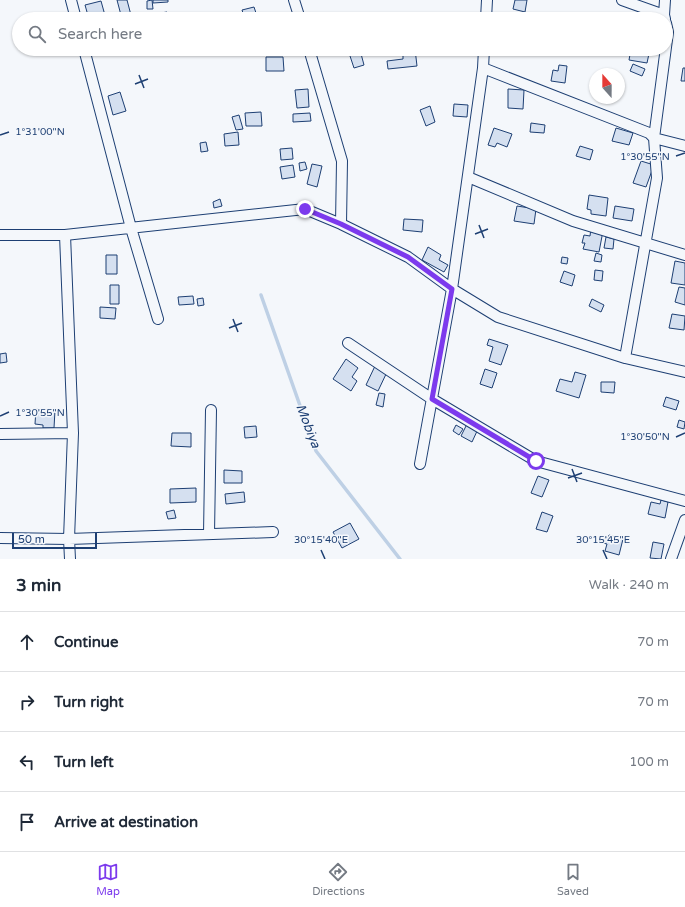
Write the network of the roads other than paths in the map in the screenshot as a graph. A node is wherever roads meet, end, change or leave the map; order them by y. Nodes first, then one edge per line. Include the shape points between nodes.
1 (71, 0) edge
2 (294, 0) edge
3 (487, 0) edge
4 (622, 0) edge
5 (665, 0) edge
6 (74, 12) edge
7 (298, 12) edge
8 (486, 12) edge
9 (649, 12) edge
10 (665, 12) edge
11 (86, 56) edge
12 (311, 56) edge
13 (484, 56) edge
14 (665, 56) edge
15 (483, 68) junction
16 (654, 138) junction
17 (685, 146) edge
18 (468, 177) junction
19 (341, 224) junction
20 (131, 228) junction
21 (0, 235) edge
22 (65, 235) junction
23 (646, 243) junction
24 (685, 255) edge
25 (452, 289) junction
26 (158, 319) dead end
27 (348, 343) dead end
28 (625, 358) junction
29 (685, 372) edge
30 (432, 399) junction
31 (211, 410) dead end
32 (73, 433) junction
33 (0, 434) edge
34 (420, 464) dead end
35 (685, 501) edge
36 (685, 520) edge
37 (273, 532) dead end
38 (209, 534) junction
39 (0, 538) edge
40 (69, 539) junction
41 (70, 559) edge
42 (671, 559) edge

1 - 6 street
2 - 7 street
3 - 8 street
4 - 9 street
5 - 10 street
11 - 20 street
12 - 19 street via 342,161
13 - 15 street
14 - 16 street
15 - 16 street via 649,133
15 - 18 street
16 - 17 street
16 - 23 street via 657,178
18 - 23 street via 573,222
18 - 25 street
19 - 20 street via 305,209
19 - 25 street via 408,257
20 - 22 street
20 - 26 street
21 - 22 street
22 - 32 street
23 - 24 street
23 - 28 street
25 - 28 street via 498,317
25 - 30 street
27 - 30 street
28 - 29 street
30 - 34 street
30 - 35 street via 536,461
31 - 38 street
32 - 33 street
32 - 40 street
36 - 42 street
37 - 38 street
38 - 40 street
39 - 40 street
40 - 41 street

